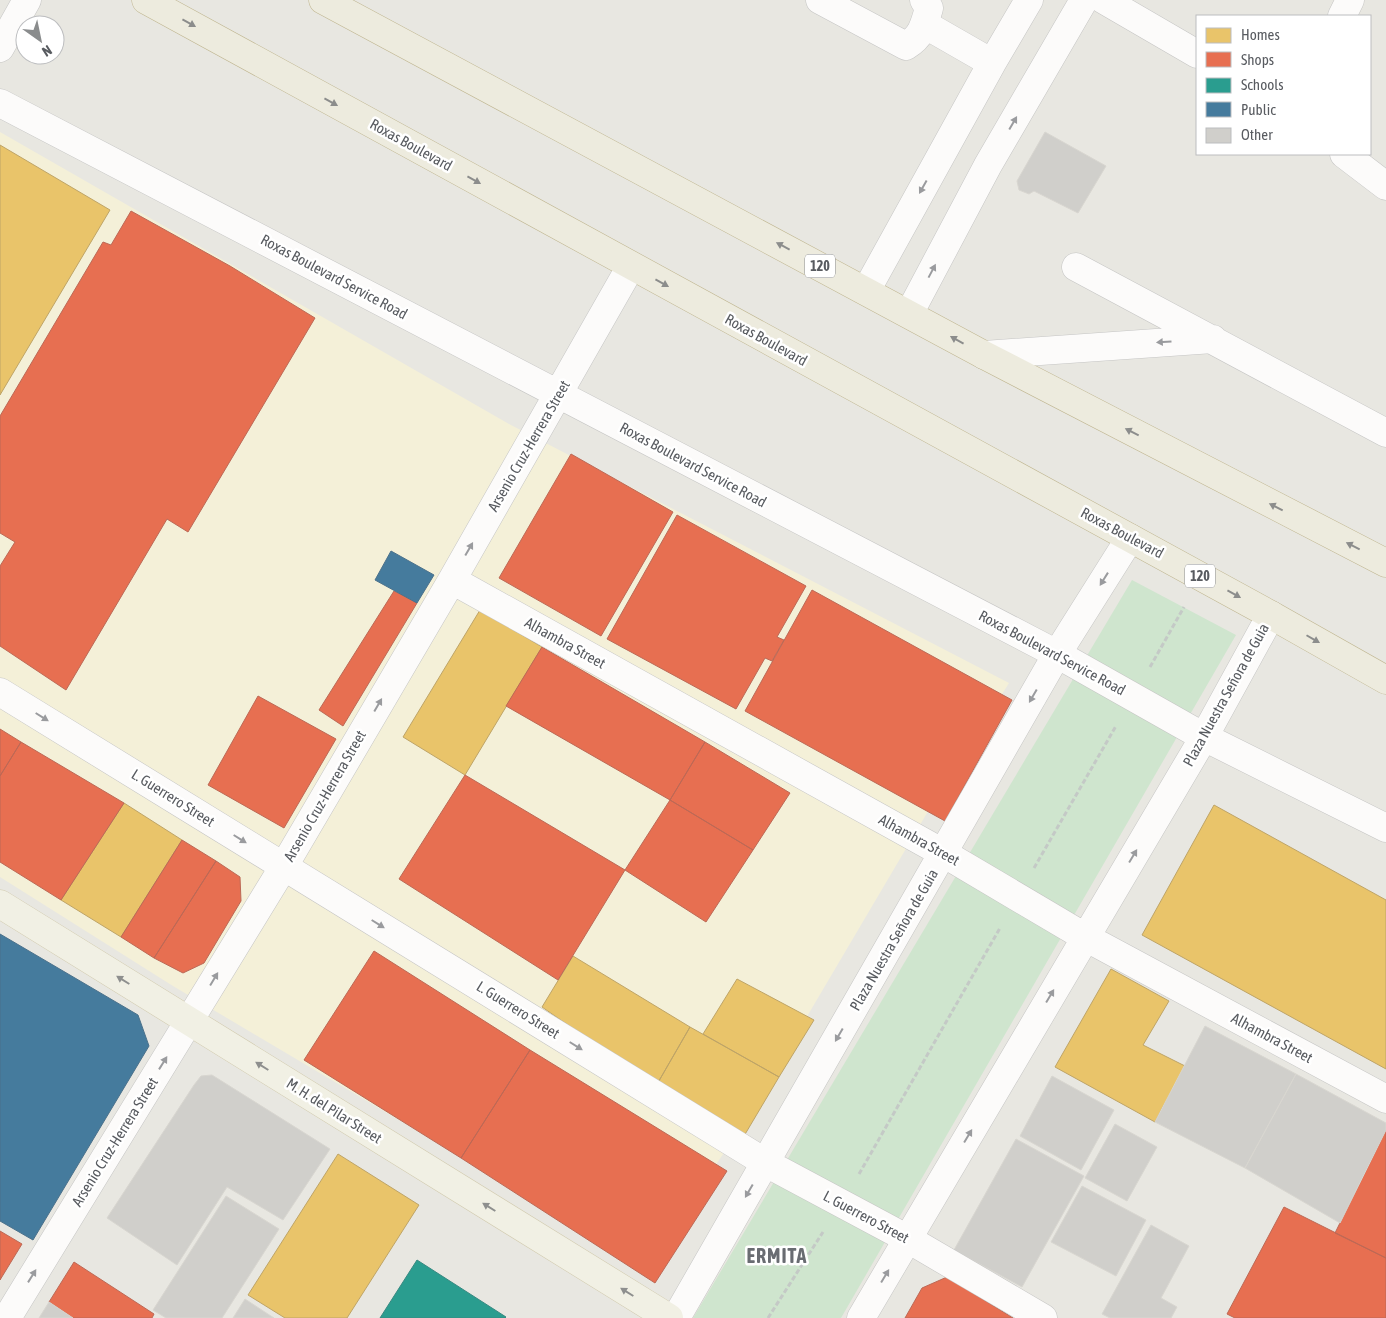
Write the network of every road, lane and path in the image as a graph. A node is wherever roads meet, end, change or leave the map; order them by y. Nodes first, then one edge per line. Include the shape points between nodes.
1 (27, 0) edge
2 (146, 0) edge
3 (323, 0) edge
4 (820, 0) edge
5 (1030, 0) edge
6 (1084, 0) edge
7 (1104, 0) edge
8 (1350, 0) edge
9 (924, 12) edge
10 (1342, 15) edge
11 (0, 48) edge
12 (1196, 53) edge
13 (992, 63) junction
14 (0, 103) edge
15 (1345, 155) edge
16 (1386, 186) edge
17 (631, 266) junction
18 (1076, 267) dead end
19 (866, 291) junction
20 (909, 314) junction
21 (1213, 339) junction
22 (984, 355) junction
23 (558, 394) junction
24 (1386, 433) edge
25 (1130, 538) junction
26 (1386, 564) edge
27 (1201, 576) junction
28 (452, 580) junction
29 (1271, 615) junction
30 (1057, 654) junction
31 (1386, 680) edge
32 (0, 692) edge
33 (1134, 697) junction
34 (1204, 736) junction
35 (1386, 828) edge
36 (943, 853) junction
37 (284, 866) junction
38 (1018, 897) junction
39 (0, 904) edge
40 (1085, 937) junction
41 (189, 1021) junction
42 (1386, 1099) edge
43 (766, 1163) junction
44 (841, 1204) junction
45 (908, 1239) junction
46 (7, 1318) edge
47 (669, 1318) edge
48 (676, 1318) edge
49 (768, 1318) edge
50 (861, 1318) edge
51 (1042, 1318) edge

1 - 11 street
2 -> 17 highway, Roxas Boulevard / 120
19 -> 3 highway, 120
4 - 9 street via 906,46 918,39
5 - 13 street
20 -> 6 street via 988,165
7 - 12 street
8 - 10 street
9 - 13 street
13 -> 19 street
14 - 23 street, Roxas Boulevard Service Road
15 - 16 street
17 - 23 street, Arsenio Cruz-Herrera Street
17 -> 25 highway, Roxas Boulevard / 120
18 - 21 street
19 - 20 highway, 120
22 -> 20 highway, 120
21 -> 22 street
21 - 24 street
26 -> 22 highway, 120
28 -> 23 street, Arsenio Cruz-Herrera Street
23 - 30 street, Roxas Boulevard Service Road
25 - 27 highway, Roxas Boulevard / 120
25 -> 30 street, Plaza Nuestra Señora de Guia
27 -> 29 highway, Roxas Boulevard / 120
27 - 33 path
28 - 36 street, Alhambra Street
37 -> 28 street, Arsenio Cruz-Herrera Street
29 -> 31 highway, Roxas Boulevard / 120
29 - 34 street, Plaza Nuestra Señora de Guia
30 - 33 street, Roxas Boulevard Service Road
30 -> 36 street, Plaza Nuestra Señora de Guia
32 -> 37 street, L. Guerrero Street
33 - 34 street, Roxas Boulevard Service Road
33 - 38 path
34 - 35 street, Roxas Boulevard Service Road
40 -> 34 street, Plaza Nuestra Señora de Guia
36 - 38 street, Alhambra Street
36 -> 43 street, Plaza Nuestra Señora de Guia
41 -> 37 street, Arsenio Cruz-Herrera Street
37 -> 43 street, L. Guerrero Street
38 - 40 street, Alhambra Street
38 - 44 path
41 -> 39 main road, M. H. del Pilar Street
40 - 42 street, Alhambra Street
45 -> 40 street, Plaza Nuestra Señora de Guia
46 -> 41 street, Arsenio Cruz-Herrera Street
47 -> 41 main road, M. H. del Pilar Street
43 - 44 street, L. Guerrero Street
43 -> 48 street, Plaza Nuestra Señora de Guia
44 - 45 street, L. Guerrero Street
44 - 49 path
50 -> 45 street, Plaza Nuestra Señora de Guia
45 - 51 street, L. Guerrero Street

